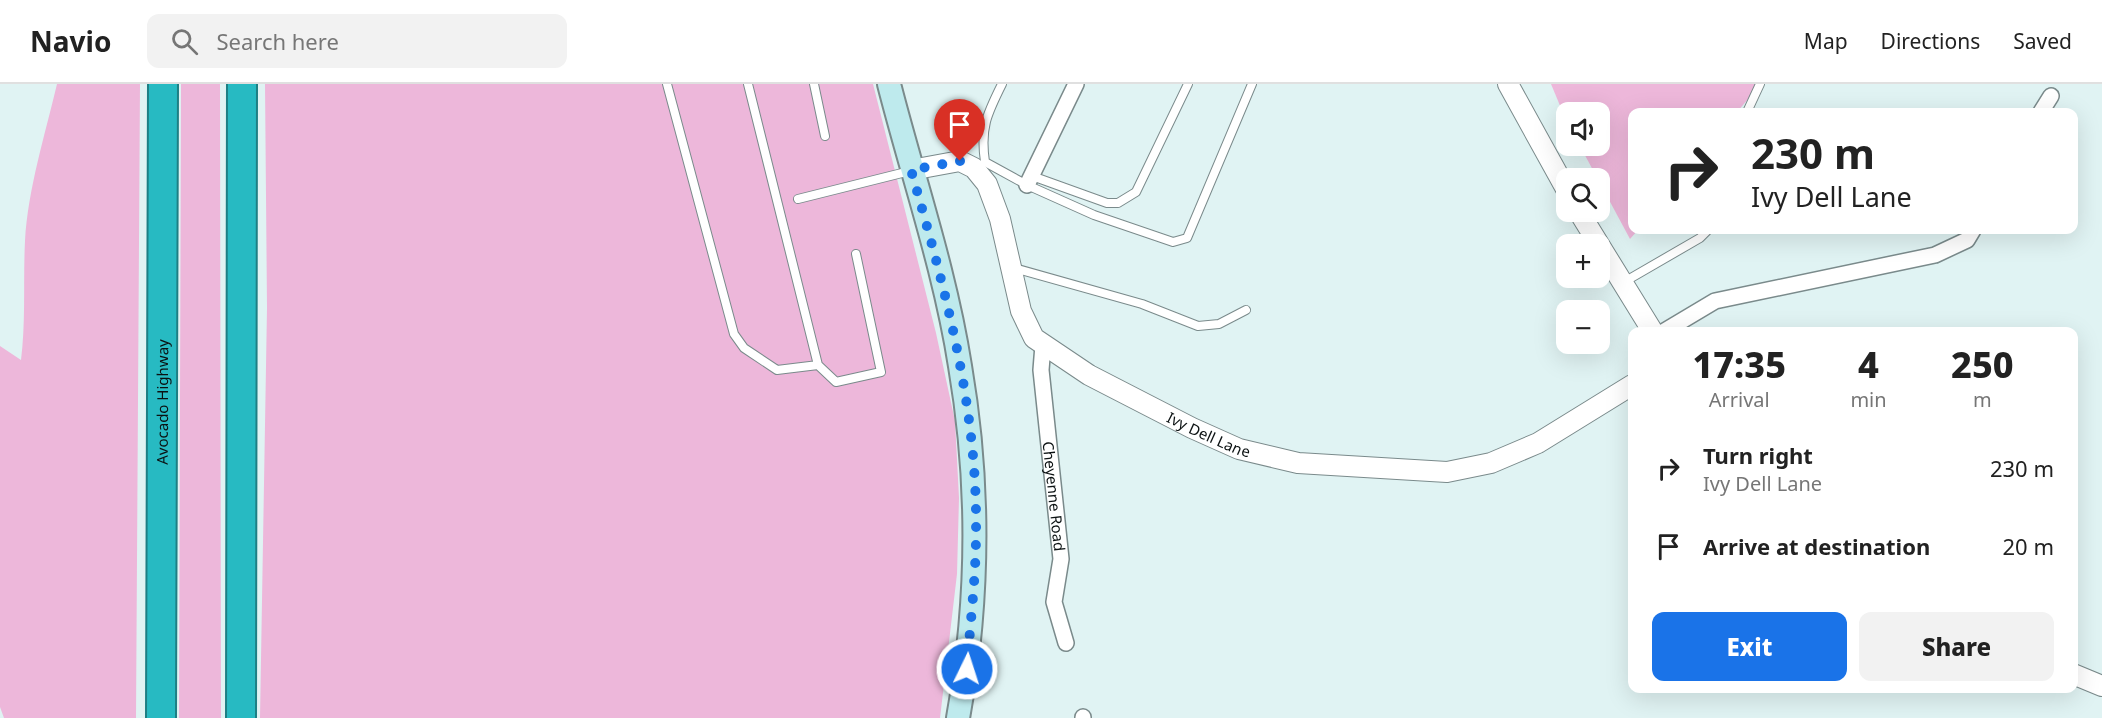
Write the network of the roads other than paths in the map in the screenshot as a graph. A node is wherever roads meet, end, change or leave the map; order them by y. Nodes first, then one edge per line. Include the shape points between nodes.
1 (163, 84) edge
2 (242, 84) edge
3 (667, 84) edge
4 (748, 84) edge
5 (814, 84) edge
6 (889, 84) edge
7 (1002, 84) edge
8 (1076, 84) edge
9 (1188, 84) edge
10 (1252, 84) edge
11 (1508, 84) edge
12 (1760, 84) edge
13 (2051, 96) dead end
14 (1749, 108) edge
15 (2044, 108) edge
16 (825, 136) dead end
17 (980, 165) junction
18 (911, 170) junction
19 (1556, 171) edge
20 (1029, 180) junction
21 (798, 199) dead end
22 (1585, 222) edge
23 (1704, 234) edge
24 (1971, 234) edge
25 (856, 254) dead end
26 (1011, 267) junction
27 (1622, 282) junction
28 (1246, 310) dead end
29 (1650, 327) edge
30 (1671, 327) edge
31 (1043, 345) junction
32 (818, 365) junction
33 (1628, 387) edge
34 (1066, 643) dead end
35 (2078, 676) edge
36 (2102, 686) edge
37 (161, 718) edge
38 (241, 718) edge
39 (958, 718) edge

1 - 37 highway, Avocado Highway
2 - 38 highway
3 - 32 lane via 734,334 744,348 777,370
4 - 32 lane
5 - 16 lane
6 - 18 main road
7 - 17 lane via 985,119
8 - 20 street
9 - 20 lane via 1136,192 1118,203
10 - 20 lane via 1187,238 1173,242 1094,215
11 - 19 street
12 - 14 lane
13 - 15 street
17 - 18 street via 960,161
17 - 20 lane
17 - 26 street, Ivy Dell Lane via 1000,219
18 - 21 lane
18 - 39 main road via 945,292 970,440 976,532 967,669
22 - 27 street
23 - 27 lane
24 - 30 street via 1967,240 1935,255 1715,301
25 - 32 lane via 881,372 836,382
26 - 28 lane via 1142,304 1198,326 1219,324
26 - 31 street, Ivy Dell Lane via 1021,311 1034,338
27 - 29 street
31 - 33 street, Ivy Dell Lane via 1089,375 1192,428 1239,448 1298,463 1448,472 1491,463 1538,443
31 - 34 street, Cheyenne Road via 1041,370 1061,559 1054,602
35 - 36 street

